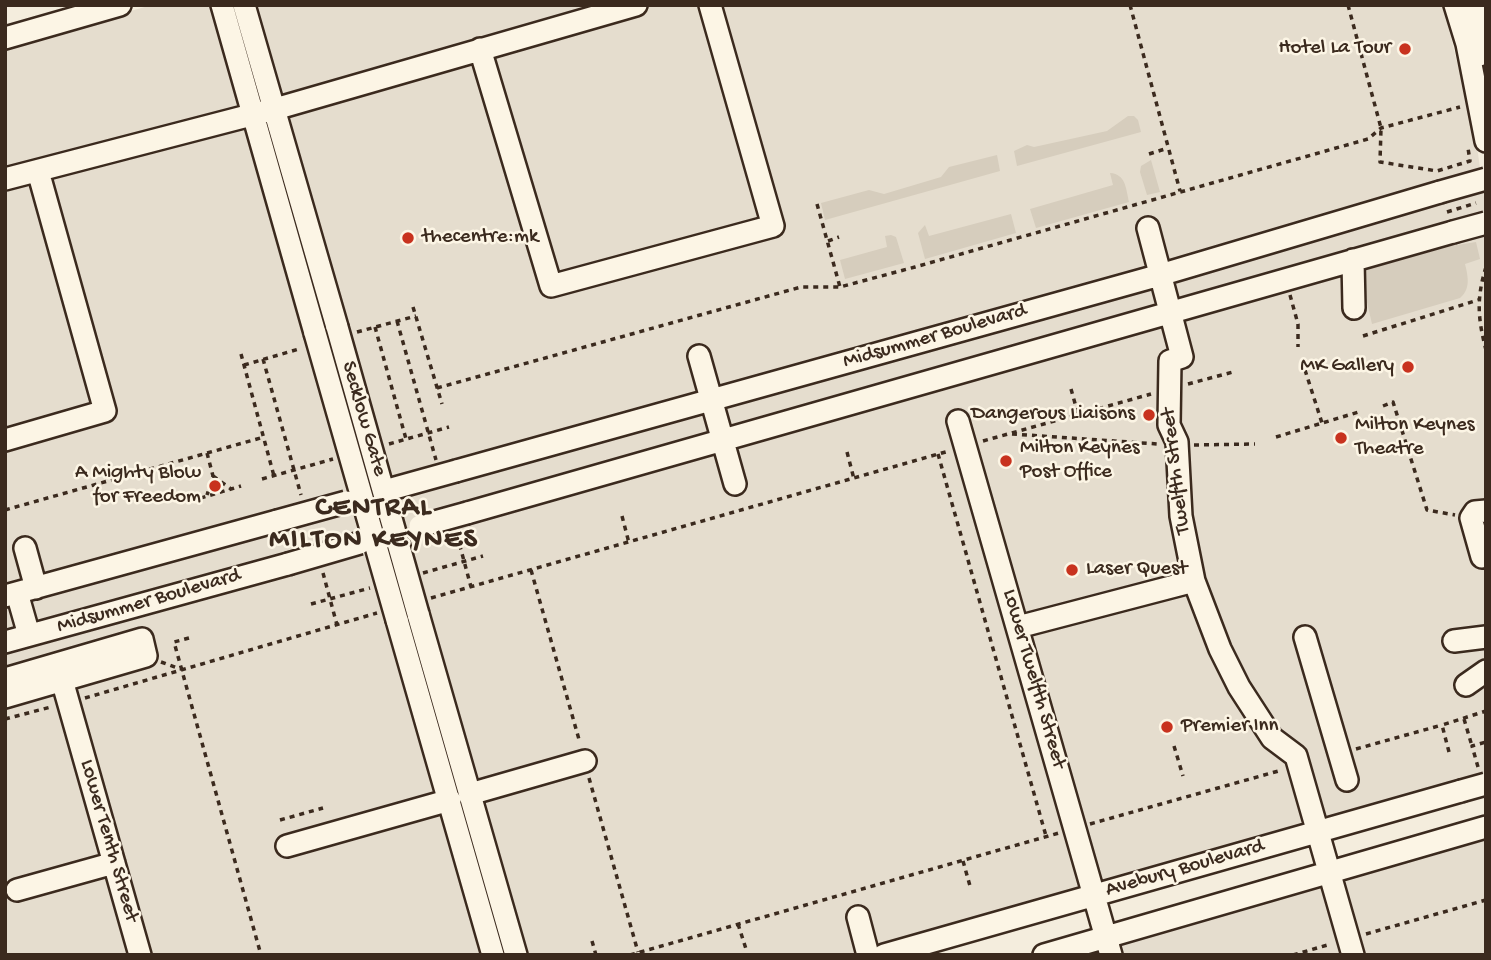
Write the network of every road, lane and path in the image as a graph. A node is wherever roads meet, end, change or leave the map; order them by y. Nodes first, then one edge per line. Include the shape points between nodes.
1 (120, 5) edge
2 (222, 5) edge
3 (244, 5) edge
4 (636, 5) edge
5 (709, 5) edge
6 (1130, 5) edge
7 (1348, 5) edge
8 (1455, 5) edge
9 (1475, 5) edge
10 (5, 38) edge
11 (480, 49) junction
12 (1486, 104) edge
13 (1460, 107) dead end
14 (274, 109) junction
15 (253, 114) junction
16 (1381, 128) junction
17 (1485, 140) edge
18 (1168, 148) junction
19 (1149, 154) dead end
20 (1470, 161) dead end
21 (38, 172) junction
22 (5, 179) edge
23 (1486, 179) edge
24 (1180, 191) junction
25 (817, 204) dead end
26 (1486, 223) edge
27 (1147, 228) dead end
28 (839, 237) dead end
29 (827, 241) junction
30 (1353, 260) junction
31 (1486, 267) edge
32 (1160, 275) junction
33 (1286, 280) junction
34 (841, 288) junction
35 (1478, 300) junction
36 (413, 307) dead end
37 (1353, 308) dead end
38 (1170, 313) junction
39 (416, 316) junction
40 (397, 321) junction
41 (376, 327) junction
42 (352, 334) dead end
43 (1363, 335) dead end
44 (1298, 347) dead end
45 (300, 348) dead end
46 (1486, 351) edge
47 (241, 354) dead end
48 (699, 356) dead end
49 (263, 359) junction
50 (244, 365) junction
51 (1305, 370) dead end
52 (1233, 372) dead end
53 (437, 388) junction
54 (1169, 388) junction
55 (1071, 389) dead end
56 (711, 400) junction
57 (442, 404) dead end
58 (1383, 406) dead end
59 (1362, 411) dead end
60 (1078, 414) junction
61 (958, 421) dead end
62 (1322, 423) junction
63 (449, 427) dead end
64 (429, 433) junction
65 (1008, 433) junction
66 (264, 437) junction
67 (1276, 437) dead end
68 (407, 439) junction
69 (5, 440) edge
70 (723, 441) junction
71 (1255, 444) dead end
72 (383, 445) dead end
73 (1177, 445) junction
74 (966, 446) junction
75 (847, 452) dead end
76 (206, 453) junction
77 (938, 454) junction
78 (333, 459) dead end
79 (437, 462) dead end
80 (295, 470) junction
81 (213, 476) junction
82 (274, 476) junction
83 (262, 479) dead end
84 (854, 479) junction
85 (735, 484) dead end
86 (241, 486) dead end
87 (231, 489) junction
88 (384, 491) junction
89 (207, 496) junction
90 (362, 497) junction
91 (303, 500) dead end
92 (191, 501) dead end
93 (5, 510) edge
94 (1478, 514) edge
95 (622, 516) dead end
96 (456, 532) dead end
97 (395, 533) junction
98 (373, 539) junction
99 (629, 543) junction
100 (25, 548) dead end
101 (483, 556) dead end
102 (1482, 557) dead end
103 (464, 561) junction
104 (322, 569) dead end
105 (531, 570) junction
106 (421, 573) dead end
107 (1194, 581) junction
108 (471, 587) junction
109 (372, 588) dead end
110 (19, 593) edge
111 (330, 600) junction
112 (311, 604) dead end
113 (423, 607) junction
114 (387, 616) junction
115 (337, 625) junction
116 (1018, 627) junction
117 (29, 635) junction
118 (1305, 637) dead end
119 (1486, 637) edge
120 (189, 638) dead end
121 (1454, 641) dead end
122 (5, 642) edge
123 (182, 670) junction
124 (1486, 671) edge
125 (5, 679) edge
126 (62, 680) junction
127 (1466, 685) dead end
128 (5, 697) edge
129 (69, 702) junction
130 (1486, 711) edge
131 (5, 719) edge
132 (1464, 719) junction
133 (1442, 725) junction
134 (1174, 746) dead end
135 (1472, 746) dead end
136 (1450, 751) dead end
137 (1339, 754) junction
138 (1294, 758) junction
139 (584, 761) junction
140 (1183, 776) dead end
141 (1347, 780) dead end
142 (1486, 784) edge
143 (460, 797) junction
144 (323, 808) dead end
145 (280, 820) dead end
146 (1076, 828) junction
147 (1479, 829) edge
148 (1318, 831) junction
149 (1046, 837) junction
150 (287, 846) dead end
151 (963, 861) junction
152 (114, 863) junction
153 (1329, 873) junction
154 (970, 886) dead end
155 (17, 890) dead end
156 (1095, 895) junction
157 (1486, 900) edge
158 (858, 918) dead end
159 (738, 924) junction
160 (592, 941) dead end
161 (1109, 946) edge
162 (1351, 947) edge
163 (746, 949) dead end
164 (638, 953) junction
165 (140, 955) edge
166 (261, 955) edge
167 (493, 955) edge
168 (516, 955) edge
169 (596, 955) edge
170 (631, 955) edge
171 (868, 955) edge
172 (884, 955) edge
173 (1044, 955) edge
174 (1293, 955) edge

1 - 10 street
2 - 15 street, Secklow Gate
3 - 14 street, Secklow Gate
4 - 11 street
5 - 11 street via 773,226 551,286
6 - 18 path
7 - 16 path
8 - 17 street
9 - 12 street
11 - 14 street
13 - 16 path
14 - 15 street
14 - 88 street, Secklow Gate, bridge
15 - 21 street
15 - 90 street, Secklow Gate, bridge
16 - 20 path via 1380,162 1437,171
16 - 24 path via 1368,139
18 - 19 path
18 - 24 path
21 - 22 street
21 - 69 street via 105,411
23 - 32 street, Midsummer Boulevard, bridge
24 - 34 path
25 - 29 path
26 - 30 street, Midsummer Boulevard, bridge
27 - 32 street
28 - 29 path
29 - 34 path
30 - 33 street, Midsummer Boulevard
30 - 37 street
31 - 35 path
32 - 38 street
32 - 56 street, Midsummer Boulevard
33 - 38 street, Midsummer Boulevard
33 - 44 path via 1298,324
34 - 53 path via 801,286
35 - 43 path
35 - 46 path
36 - 39 path
38 - 54 street, Twelfth Street via 1182,357 1170,361
38 - 70 street, Midsummer Boulevard
39 - 40 path
39 - 53 path
40 - 41 path
40 - 64 path
41 - 42 path
41 - 68 path
45 - 49 path
47 - 50 path
48 - 56 street
49 - 50 path
49 - 80 path
50 - 66 path
51 - 62 path
52 - 54 path
53 - 57 path
54 - 60 path
54 - 73 street, Twelfth Street via 1170,425
55 - 60 path
56 - 70 street
56 - 88 street, Midsummer Boulevard, bridge
58 - 94 path via 1394,402 1427,509
59 - 62 path
60 - 65 path
61 - 74 street, Lower Twelfth Street
62 - 67 path
63 - 64 path
64 - 68 path
64 - 79 path
65 - 73 path
65 - 74 path
66 - 76 path
66 - 82 path
68 - 72 path
70 - 85 street
70 - 97 street, Midsummer Boulevard, bridge
71 - 73 path
73 - 107 street, Twelfth Street via 1181,516
74 - 77 path
74 - 116 street, Lower Twelfth Street
75 - 84 path
76 - 81 path
76 - 93 path
77 - 84 path
77 - 149 path
78 - 80 path
80 - 82 path
80 - 91 path
81 - 87 path
81 - 89 path
82 - 83 path
84 - 99 path
86 - 87 path
87 - 89 path
88 - 90 street, Midsummer Boulevard
88 - 97 street, Secklow Gate, bridge
89 - 92 path
90 - 98 street, Secklow Gate, bridge
90 - 110 street, Midsummer Boulevard, bridge
94 - 102 street
95 - 99 path
96 - 103 path
97 - 98 street, Midsummer Boulevard
97 - 113 street, Secklow Gate, bridge
98 - 114 street, Secklow Gate, bridge
98 - 117 street, Midsummer Boulevard, bridge
99 - 105 path
100 - 110 street
101 - 103 path
103 - 106 path
103 - 108 path
104 - 111 path
105 - 108 path
105 - 139 path
107 - 116 street
107 - 138 street, Twelfth Street via 1239,687 1272,738
108 - 113 path
109 - 111 path
110 - 117 street
111 - 112 path
111 - 115 path
113 - 143 street, Secklow Gate
114 - 115 path
114 - 143 street, Secklow Gate
115 - 123 path
116 - 146 street, Lower Twelfth Street
117 - 122 street, Midsummer Boulevard
118 - 137 street
119 - 121 street
120 - 123 path via 174,642
123 - 129 path
123 - 166 path
124 - 127 street
125 - 126 street via 142,639 146,656
126 - 128 street
126 - 129 street, Lower Tenth Street
129 - 131 path
129 - 152 street, Lower Tenth Street
130 - 132 path
132 - 133 path
132 - 135 path
133 - 136 path
133 - 137 path
134 - 140 path
137 - 141 street
138 - 146 path
138 - 148 street, Twelfth Street
139 - 143 street
139 - 164 path
142 - 148 street, Avebury Boulevard, bridge
143 - 150 street
143 - 167 street, Secklow Gate
143 - 168 street, Secklow Gate
144 - 145 path
146 - 149 path
146 - 156 street, Lower Twelfth Street
147 - 153 street, Avebury Boulevard
148 - 153 street, Twelfth Street
148 - 156 street, Avebury Boulevard
149 - 151 path
151 - 154 path
151 - 159 path
152 - 155 street
152 - 165 street, Lower Tenth Street
153 - 161 street, Avebury Boulevard
153 - 162 street, Twelfth Street
156 - 161 street, Lower Twelfth Street
156 - 172 street, Avebury Boulevard
157 - 162 path
158 - 171 street
159 - 163 path
159 - 164 path
160 - 169 path
161 - 173 street, Avebury Boulevard
162 - 174 path
164 - 170 path

